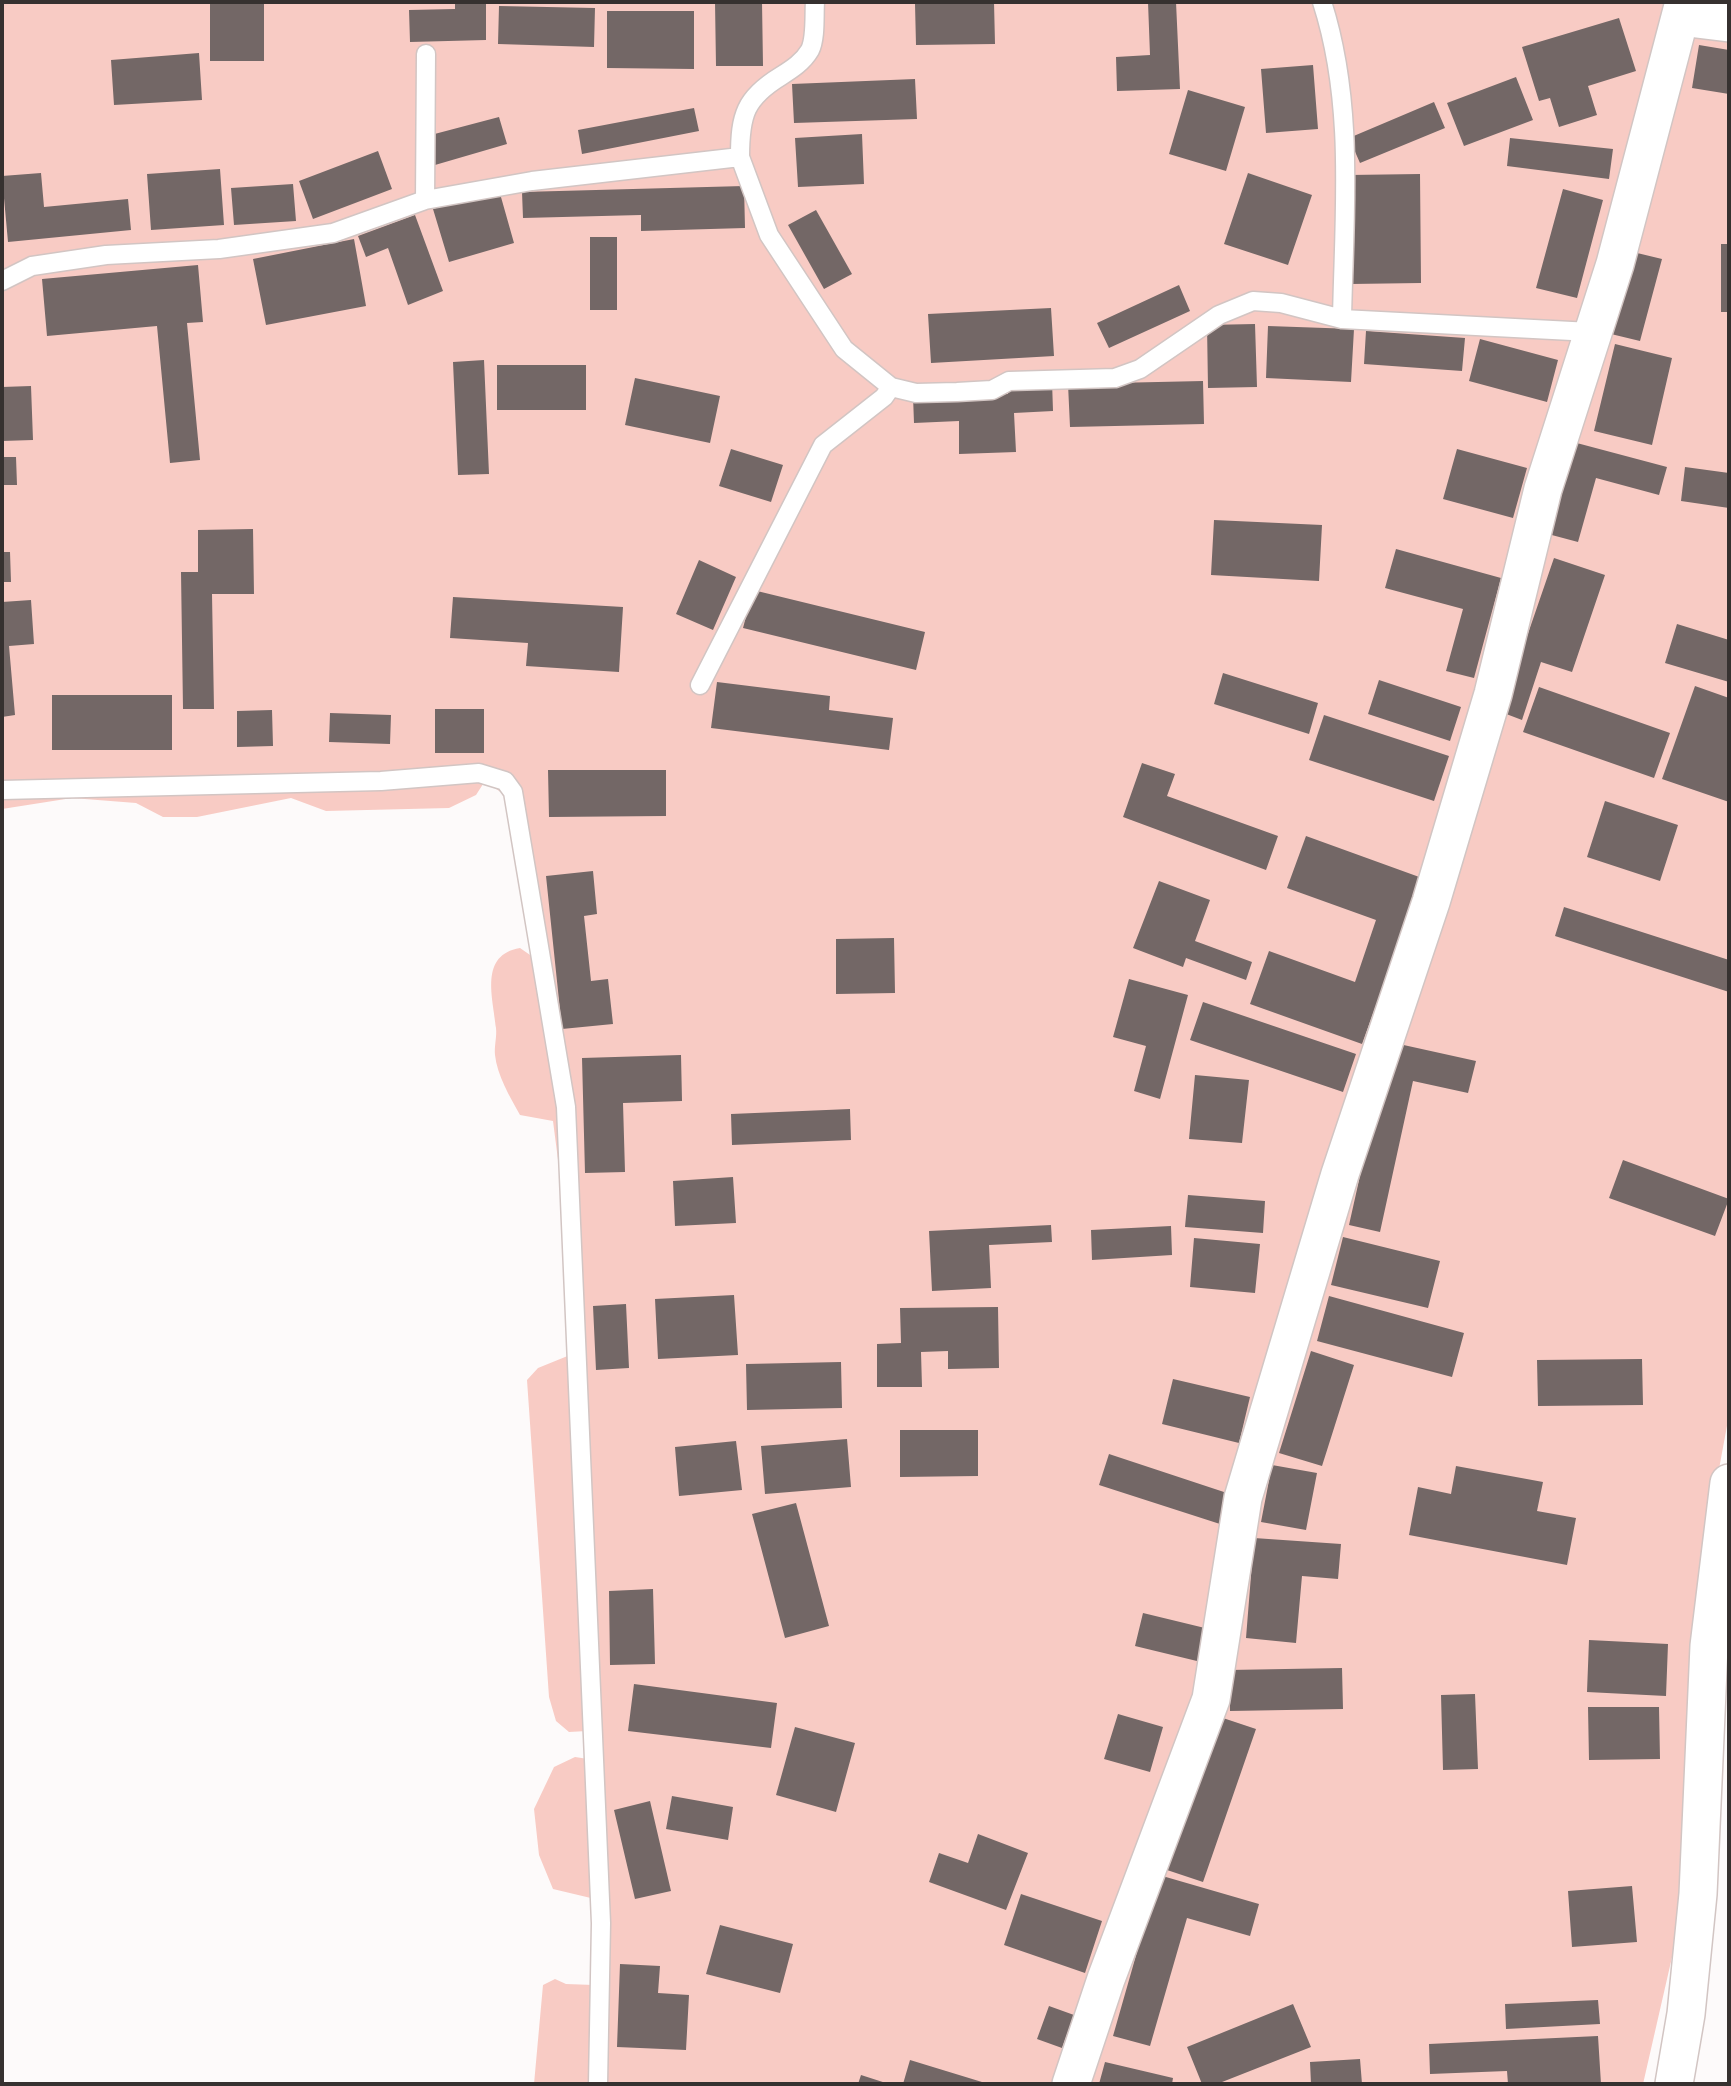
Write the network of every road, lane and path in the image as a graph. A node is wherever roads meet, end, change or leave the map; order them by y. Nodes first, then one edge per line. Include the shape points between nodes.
1 (816, 2) edge
2 (1322, 2) edge
3 (1682, 9) edge
4 (1729, 23) edge
5 (426, 54) dead end
6 (740, 157) junction
7 (425, 200) junction
8 (2, 281) edge
9 (1342, 319) junction
10 (1591, 332) junction
11 (891, 387) junction
12 (700, 685) dead end
13 (2, 790) edge
14 (1729, 1483) edge
15 (598, 2084) edge
16 (1071, 2084) edge
17 (1674, 2084) edge

1 - 6 lane via 811,49 795,68 763,87 747,106 740,125
2 - 9 lane via 1336,45 1343,107
3 - 4 street
3 - 10 street via 1615,264
5 - 7 lane
6 - 7 lane via 532,181
6 - 11 lane via 769,235 844,349
7 - 8 lane via 333,233 219,249 94,257 32,266
9 - 10 lane
9 - 11 lane via 1281,303 1253,301 1219,315 1140,369 1115,378 1009,381 992,390 957,392 916,393
10 - 16 street via 1543,489 1489,707 1431,902 1340,1174 1243,1498 1211,1699
11 - 12 lane via 823,445
13 - 15 lane via 381,780 479,773 505,780 513,792 566,1107 601,1923
14 - 17 street via 1709,1646 1698,1894

